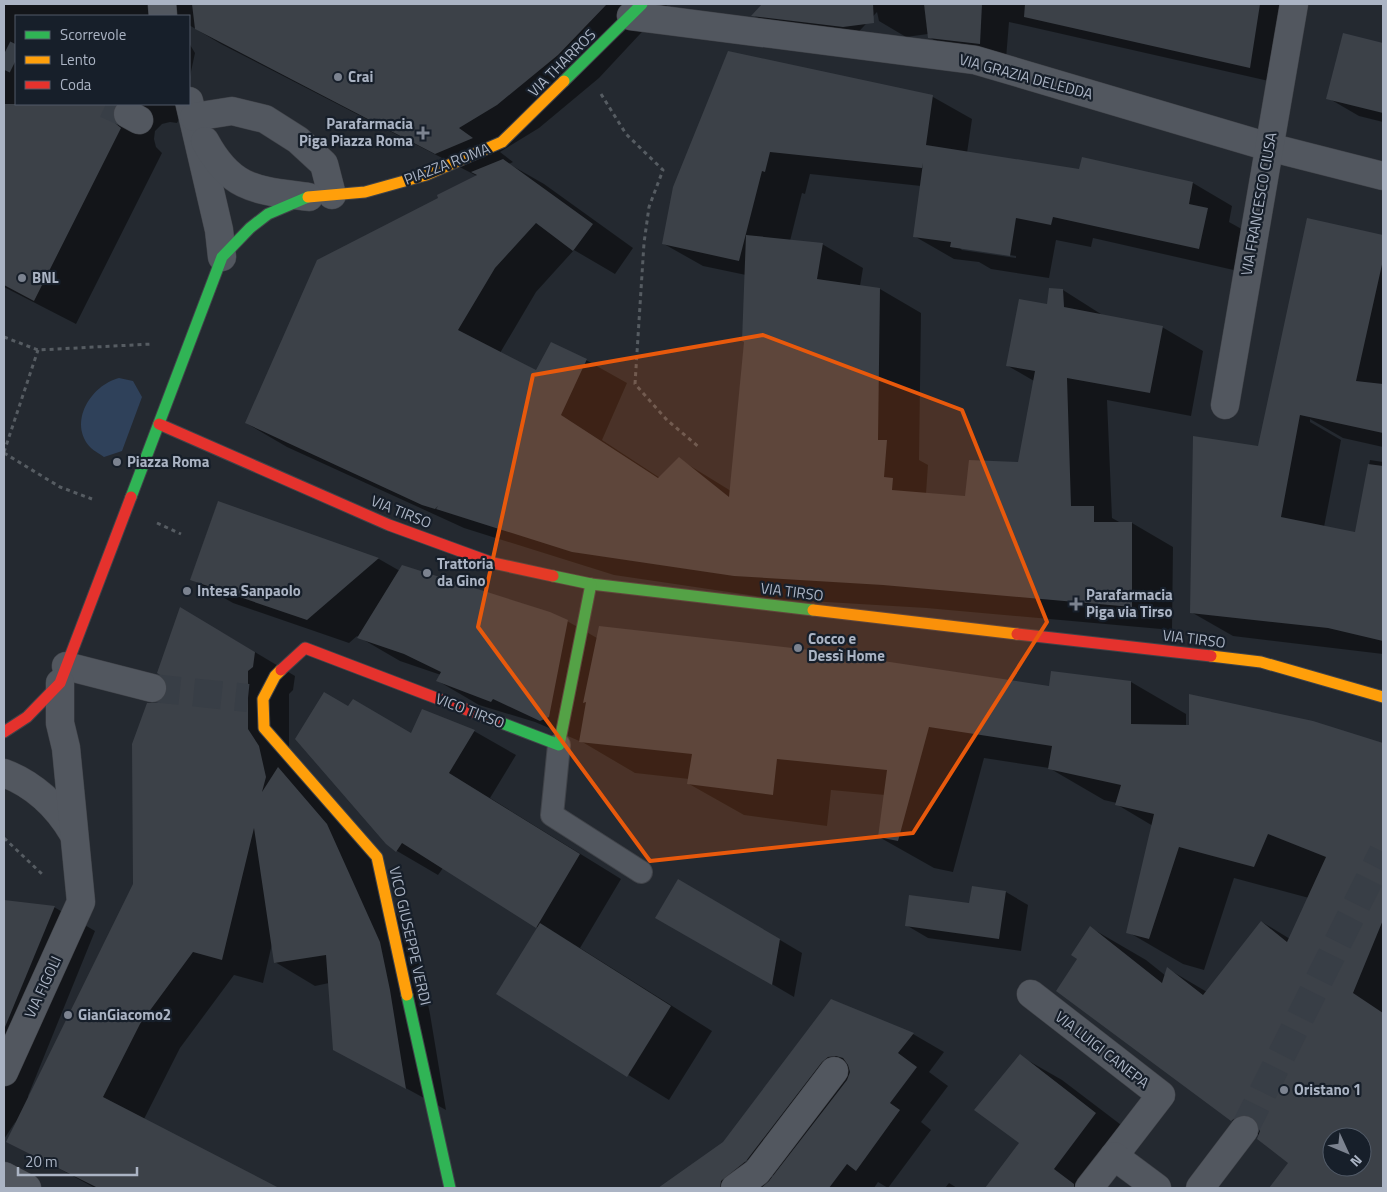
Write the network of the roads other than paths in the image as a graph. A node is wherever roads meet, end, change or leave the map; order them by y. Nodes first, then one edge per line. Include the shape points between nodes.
1 (1294, 4) edge
2 (636, 10) edge
3 (193, 114) edge
4 (502, 142) joint
5 (1269, 146) junction
6 (1383, 176) edge
7 (320, 196) junction
8 (222, 258) junction
9 (1225, 405) dead end
10 (159, 424) junction
11 (591, 584) junction
12 (63, 675) junction
13 (152, 688) tunnel mouth
14 (1383, 697) edge
15 (256, 699) joint
16 (4, 732) edge
17 (559, 745) junction
18 (4, 773) edge
19 (73, 833) junction
20 (642, 872) dead end
21 (80, 902) joint
22 (1031, 994) dead end
23 (4, 1072) edge
24 (834, 1072) dead end
25 (1244, 1130) tunnel mouth
26 (1114, 1156) junction
27 (4, 1176) edge
28 (27, 1188) edge
29 (450, 1188) edge
30 (735, 1188) edge
31 (1089, 1188) edge
32 (1157, 1188) edge
33 (1200, 1188) edge

1 - 5 street, VIA FRANCESCO CIUSA
2 - 4 street, VIA THARROS
2 - 5 street, VIA GRAZIA DELEDDA via 975,60
3 - 7 street, PIAZZA ROMA via 216,161 231,177 266,191
3 - 7 street via 232,111 265,119 298,140 324,164
3 - 8 street, PIAZZA ROMA via 219,230
4 - 7 street, PIAZZA ROMA via 426,175 365,192
5 - 6 street, VIA GRAZIA DELEDDA
5 - 9 street, VIA FRANCESCO CIUSA
7 - 8 street, PIAZZA ROMA via 268,214
8 - 10 street, PIAZZA ROMA
10 - 11 street, VIA TIRSO via 389,525 493,563
10 - 12 street, PIAZZA ROMA
11 - 14 street, VIA TIRSO via 1261,662
11 - 17 street
12 - 13 street
12 - 16 street, PIAZZA ROMA via 31,713
12 - 19 street, PIAZZA ROMA via 60,723 66,748
15 - 17 street, VICO TIRSO via 305,648
15 - 29 street, VICO GIUSEPPE VERDI via 264,728 377,857
17 - 20 lane via 552,815
18 - 19 street, PIAZZA ROMA via 33,788 62,816
19 - 21 street, PIAZZA ROMA
21 - 23 street, VIA FIGOLI
22 - 26 street, VIA LUIGI CANEPA via 1161,1096
24 - 30 street via 757,1172
25 - 33 street
26 - 31 street, VIA LUIGI CANEPA
26 - 32 street
27 - 28 street

